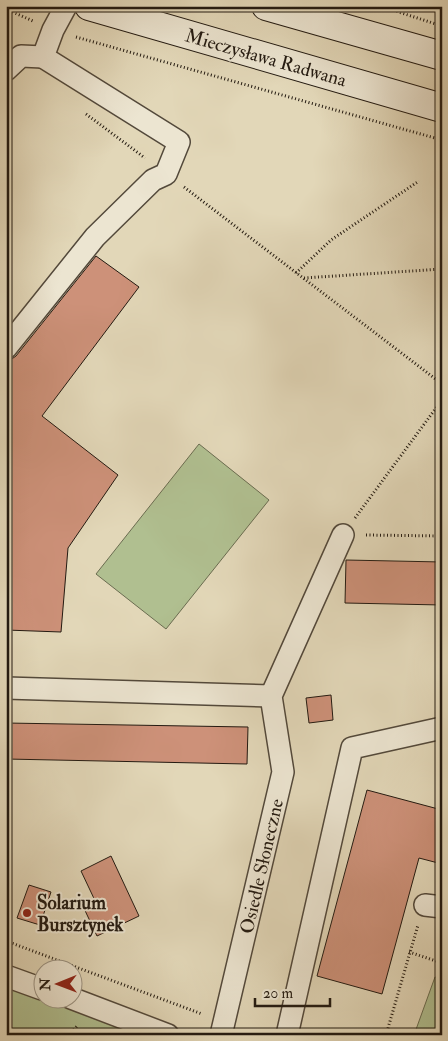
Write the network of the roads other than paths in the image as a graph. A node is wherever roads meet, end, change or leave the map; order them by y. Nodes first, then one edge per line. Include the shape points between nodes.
1 (66, 6) edge
2 (89, 6) edge
3 (266, 6) edge
4 (442, 56) edge
5 (43, 57) junction
6 (6, 70) edge
7 (442, 108) edge
8 (6, 348) edge
9 (343, 534) road end
10 (6, 688) edge
11 (271, 696) junction
12 (442, 728) edge
13 (6, 976) edge
14 (32, 985) edge
15 (82, 1002) edge
16 (223, 1028) edge
17 (168, 1035) edge
18 (287, 1035) edge

1 - 5 street
2 - 7 main road, Mieczysława Radwana
3 - 4 main road
5 - 6 street via 21,56
5 - 8 street via 179,142 166,174 153,180 95,238
9 - 11 street
10 - 11 street
11 - 16 street, Osiedle Słoneczne via 283,772
12 - 18 street via 352,748
13 - 14 street
15 - 17 street

